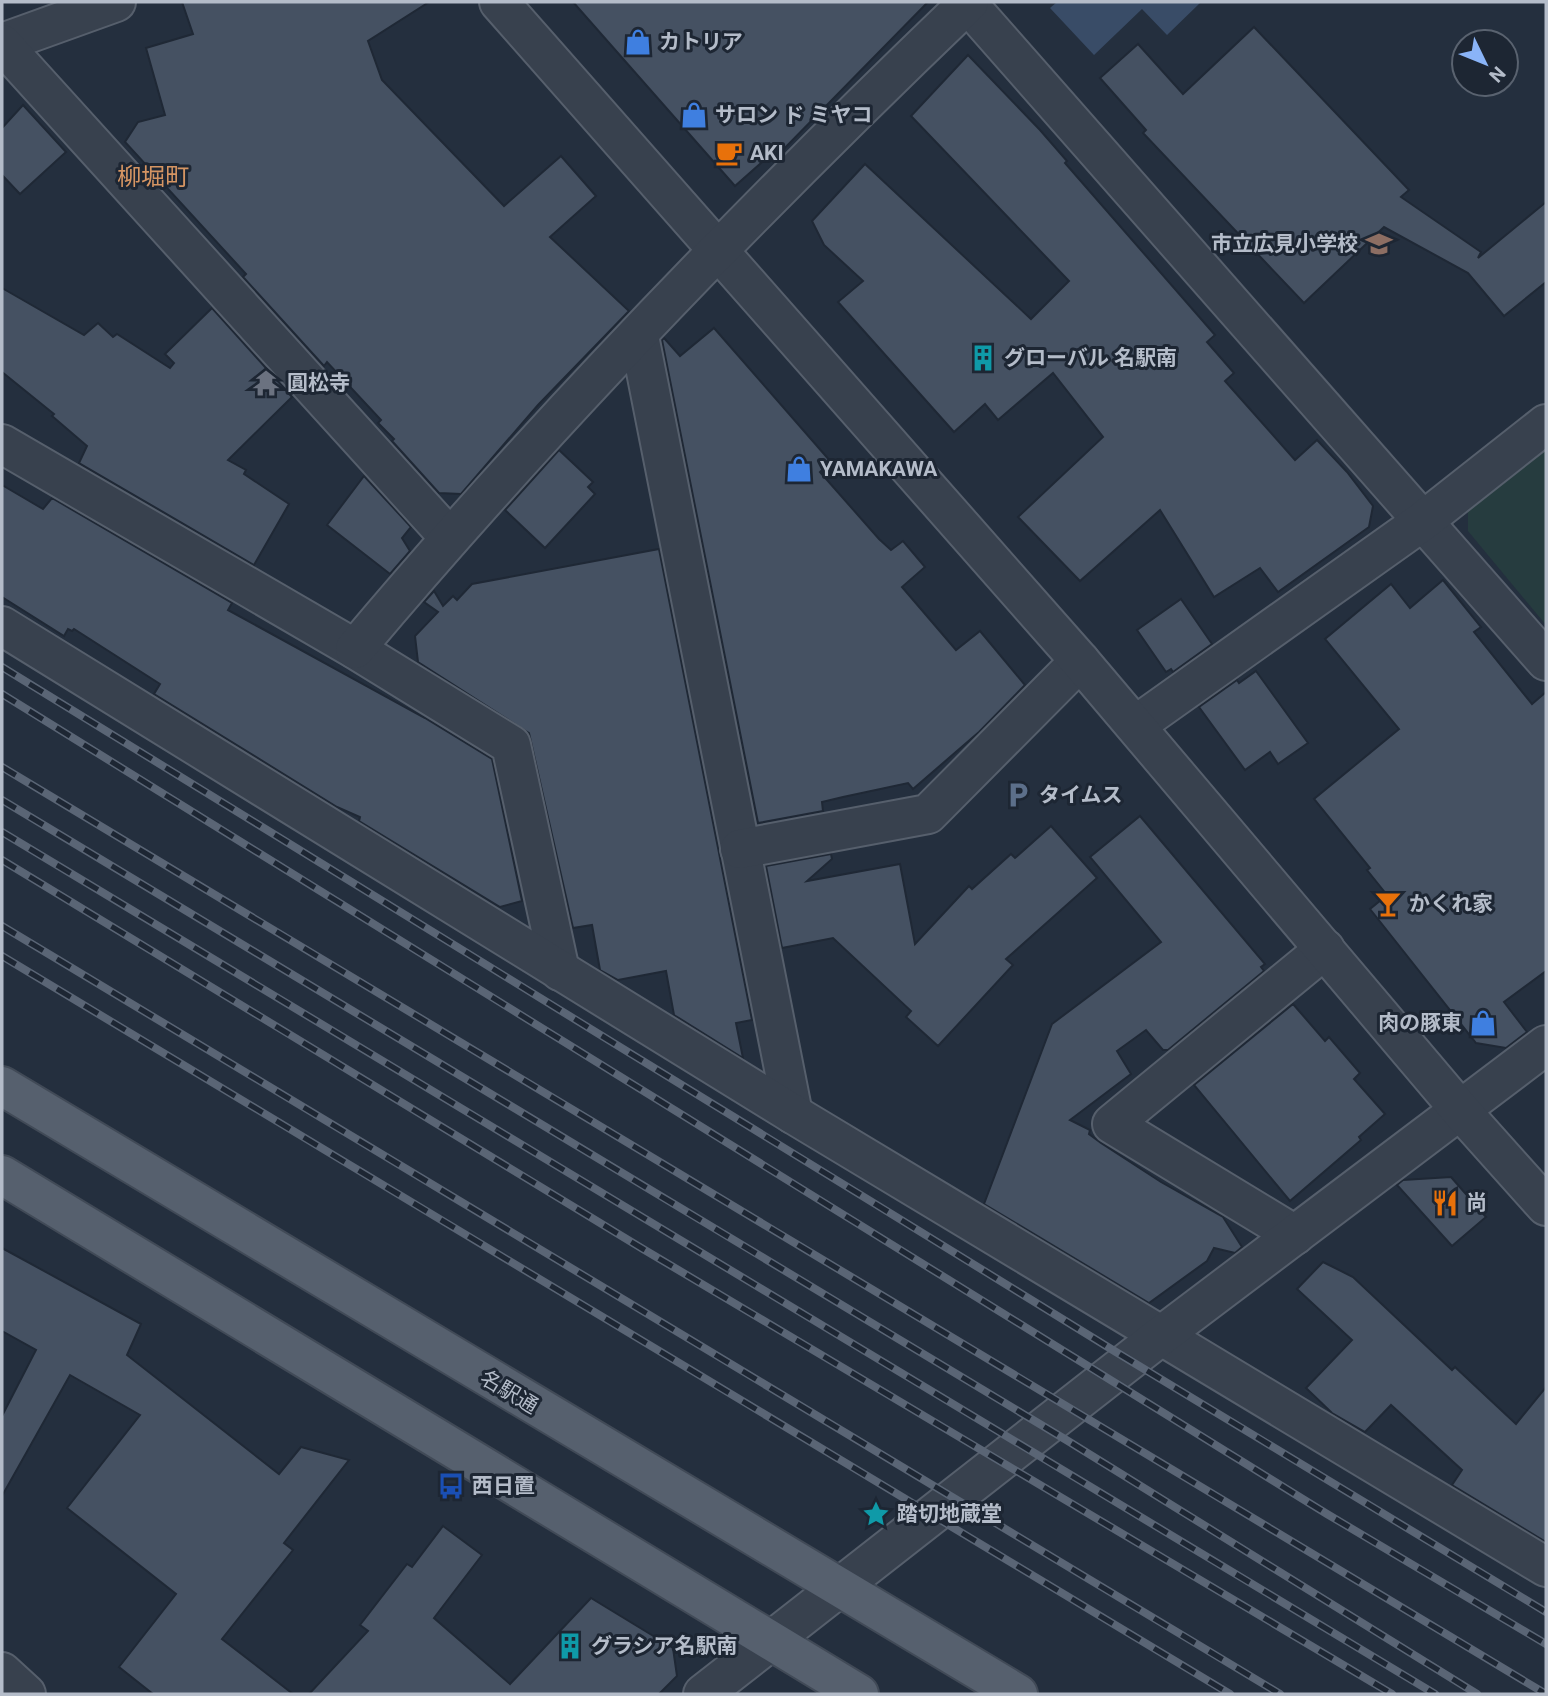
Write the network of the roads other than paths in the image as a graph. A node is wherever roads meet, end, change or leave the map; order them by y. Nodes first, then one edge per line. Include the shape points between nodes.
1 (116, 2) edge
2 (499, 2) edge
3 (967, 3) edge
4 (2, 43) edge
5 (719, 251) junction
6 (639, 336) junction
7 (1546, 424) edge
8 (2, 444) edge
9 (1423, 521) junction
10 (449, 537) junction
11 (2, 626) edge
12 (355, 649) junction
13 (1080, 661) junction
14 (1546, 661) edge
15 (1136, 725) junction
16 (740, 849) junction
17 (1325, 949) junction
18 (560, 971) junction
19 (1546, 1045) edge
20 (2, 1086) edge
21 (1461, 1111) junction
22 (793, 1114) junction
23 (2, 1175) edge
24 (1546, 1206) edge
25 (1295, 1235) junction
26 (1162, 1335) junction
27 (1546, 1567) edge
28 (839, 1590) junction
29 (768, 1641) junction
30 (2, 1672) edge
31 (26, 1694) edge
32 (703, 1694) edge
33 (859, 1694) edge
34 (1018, 1694) edge

1 - 4 street
2 - 5 street
3 - 5 street
3 - 9 street
4 - 10 street
5 - 6 street
5 - 13 street
6 - 10 street
6 - 16 street
7 - 9 street
8 - 12 street
9 - 14 street
9 - 15 street
10 - 12 street
11 - 18 street
12 - 18 street via 511,746
13 - 15 street
13 - 16 street via 928,814
15 - 17 street
16 - 22 street
17 - 21 street
17 - 25 street via 1112,1124
18 - 22 street
19 - 21 street
20 - 28 main road, 名駅通
21 - 24 street
21 - 25 street
22 - 26 street
23 - 29 main road
25 - 26 street
26 - 27 street
26 - 28 street
28 - 29 street
28 - 34 main road, 名駅通
29 - 32 street
29 - 33 main road
30 - 31 street

